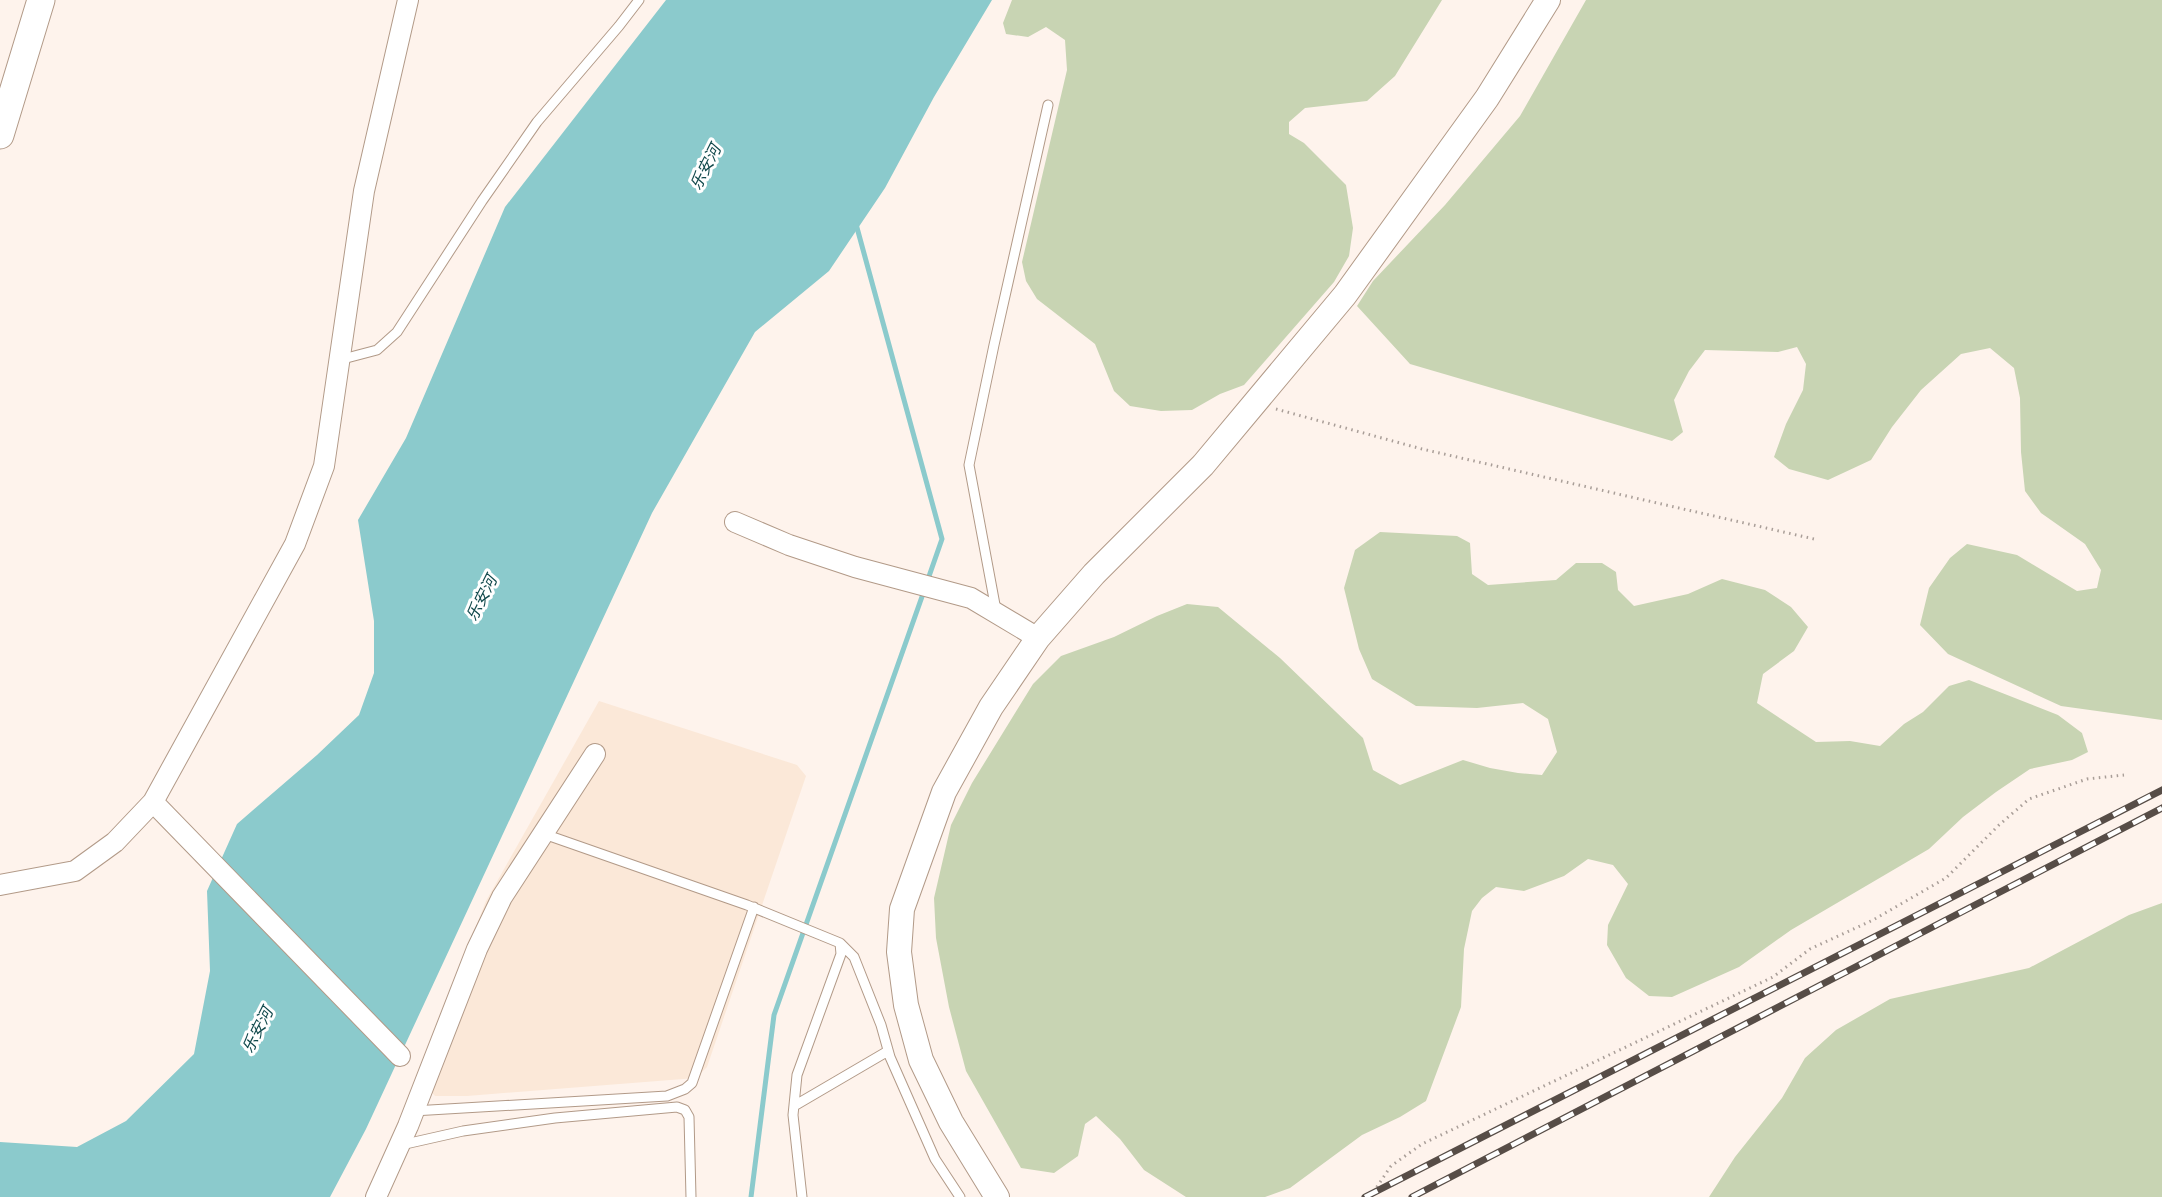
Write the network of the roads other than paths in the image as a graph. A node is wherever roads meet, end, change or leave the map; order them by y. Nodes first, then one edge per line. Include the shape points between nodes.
1 (41, 0) edge
2 (408, 0) edge
3 (639, 0) edge
4 (1548, 0) edge
5 (1048, 105) dead end
6 (0, 135) edge
7 (339, 360) junction
8 (735, 522) dead end
9 (996, 612) junction
10 (1038, 638) junction
11 (596, 754) dead end
12 (153, 802) junction
13 (544, 834) junction
14 (0, 885) edge
15 (754, 908) junction
16 (840, 943) junction
17 (888, 1051) junction
18 (400, 1056) dead end
19 (794, 1106) junction
20 (413, 1111) junction
21 (399, 1146) junction
22 (376, 1197) edge
23 (692, 1197) edge
24 (802, 1197) edge
25 (960, 1197) edge
26 (998, 1197) edge

1 - 6 main road
2 - 7 street via 364,191
3 - 7 lane via 537,122 397,332 377,350
4 - 10 street via 1487,98 1345,295 1203,465 1094,574
5 - 9 lane via 969,465
7 - 12 street via 324,466 296,544
8 - 9 street via 855,567 971,598
9 - 10 street
10 - 26 street via 991,707 944,792 902,909 899,952 906,1005 921,1060 951,1122
11 - 13 street
12 - 14 street via 115,842 75,871
12 - 18 street
13 - 15 lane
13 - 20 street via 502,897 477,949
15 - 16 lane
15 - 20 lane via 692,1083 685,1089 666,1096
16 - 17 lane via 854,957
16 - 19 lane via 841,954 797,1075
17 - 19 lane
17 - 25 lane via 935,1159
19 - 24 lane
20 - 21 street
21 - 22 street
21 - 23 lane via 532,1121 677,1107 689,1117

